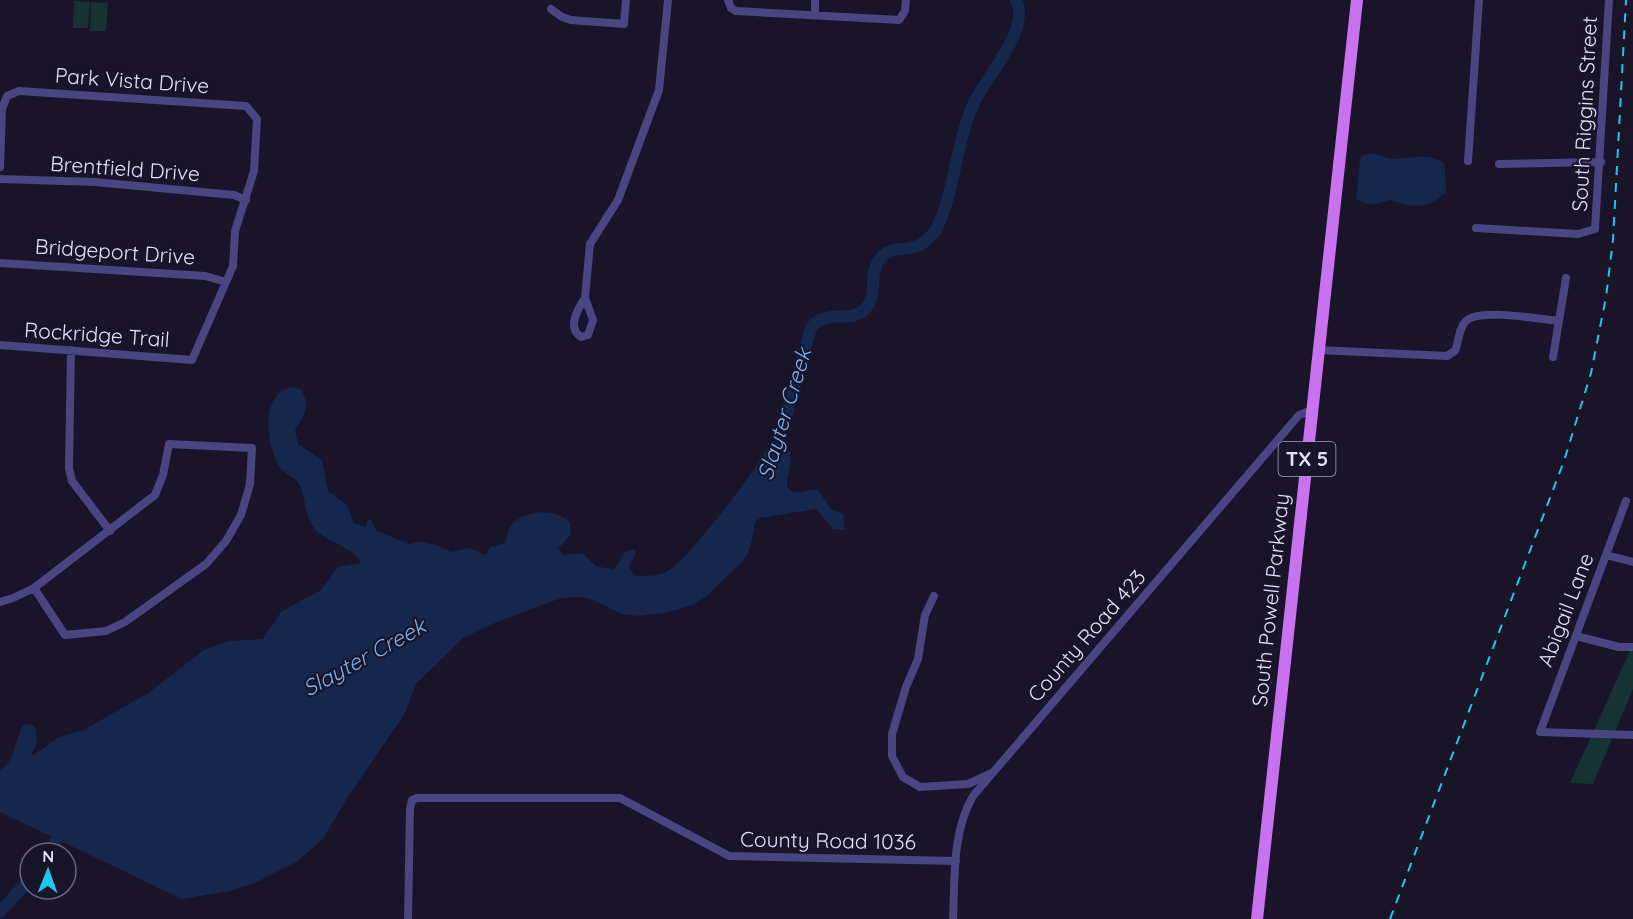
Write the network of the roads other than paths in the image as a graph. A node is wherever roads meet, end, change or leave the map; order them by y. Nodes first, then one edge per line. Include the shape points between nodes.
1 (626, 0) edge
2 (668, 0) edge
3 (815, 0) edge
4 (906, 0) edge
5 (1357, 0) edge
6 (1479, 0) edge
7 (1609, 0) edge
8 (729, 4) edge
9 (551, 9) dead end
10 (814, 15) junction
11 (1468, 160) dead end
12 (1600, 162) junction
13 (1499, 164) dead end
14 (0, 166) edge
15 (0, 179) edge
16 (246, 200) junction
17 (1476, 228) dead end
18 (0, 263) edge
19 (1566, 278) dead end
20 (226, 282) junction
21 (585, 298) dead end
22 (1559, 321) junction
23 (0, 345) edge
24 (1318, 350) junction
25 (71, 351) junction
26 (1552, 357) dead end
27 (1312, 410) junction
28 (1626, 501) dead end
29 (110, 531) junction
30 (1606, 555) junction
31 (1633, 562) edge
32 (34, 588) junction
33 (934, 596) dead end
34 (0, 602) edge
35 (1576, 636) junction
36 (1633, 647) edge
37 (1633, 735) edge
38 (992, 773) junction
39 (958, 785) junction
40 (970, 801) junction
41 (956, 861) junction
42 (408, 919) edge
43 (953, 919) edge
44 (1257, 919) edge

1 - 9 street via 624,24 571,20
2 - 21 street via 659,90 618,200 590,244
3 - 10 street
4 - 10 street via 899,20
5 - 24 main road, South Powell Parkway / TX 5
6 - 11 street
7 - 12 street, South Riggins Street
8 - 10 street via 736,11
12 - 13 street
12 - 17 street, South Riggins Street via 1595,230 1578,234
14 - 16 street, Park Vista Drive via 2,109 7,96 19,91 246,106 257,119 254,171
15 - 16 street, Brentfield Drive via 95,182 234,195
16 - 20 street via 235,231 233,266
18 - 20 street, Bridgeport Drive via 205,276
19 - 22 street
20 - 25 street, Rockridge Trail via 192,360
22 - 24 street via 1475,316 1465,322 1455,351 1447,356
22 - 26 street
23 - 25 street, Rockridge Trail
24 - 27 main road, South Powell Parkway / TX 5
25 - 29 street via 69,468 72,481
27 - 38 street, County Road 423 via 1299,415
27 - 44 main road, South Powell Parkway / TX 5
28 - 30 street, Abigail Lane
29 - 32 street
29 - 32 street via 155,495 169,444 252,448 250,484 241,514 226,542 206,564 125,622 106,631 65,635
30 - 31 street
30 - 35 street, Abigail Lane
32 - 34 street
33 - 39 street via 926,615 918,659 892,734 891,751 903,777 915,786 931,789
35 - 36 street
35 - 37 street, Abigail Lane via 1540,732
38 - 39 street
38 - 40 street, County Road 423
39 - 40 street
40 - 41 street, County Road 423 via 961,823
41 - 42 street, County Road 1036 via 729,856 620,798 426,797 414,799 410,809
41 - 43 street, County Road 423

